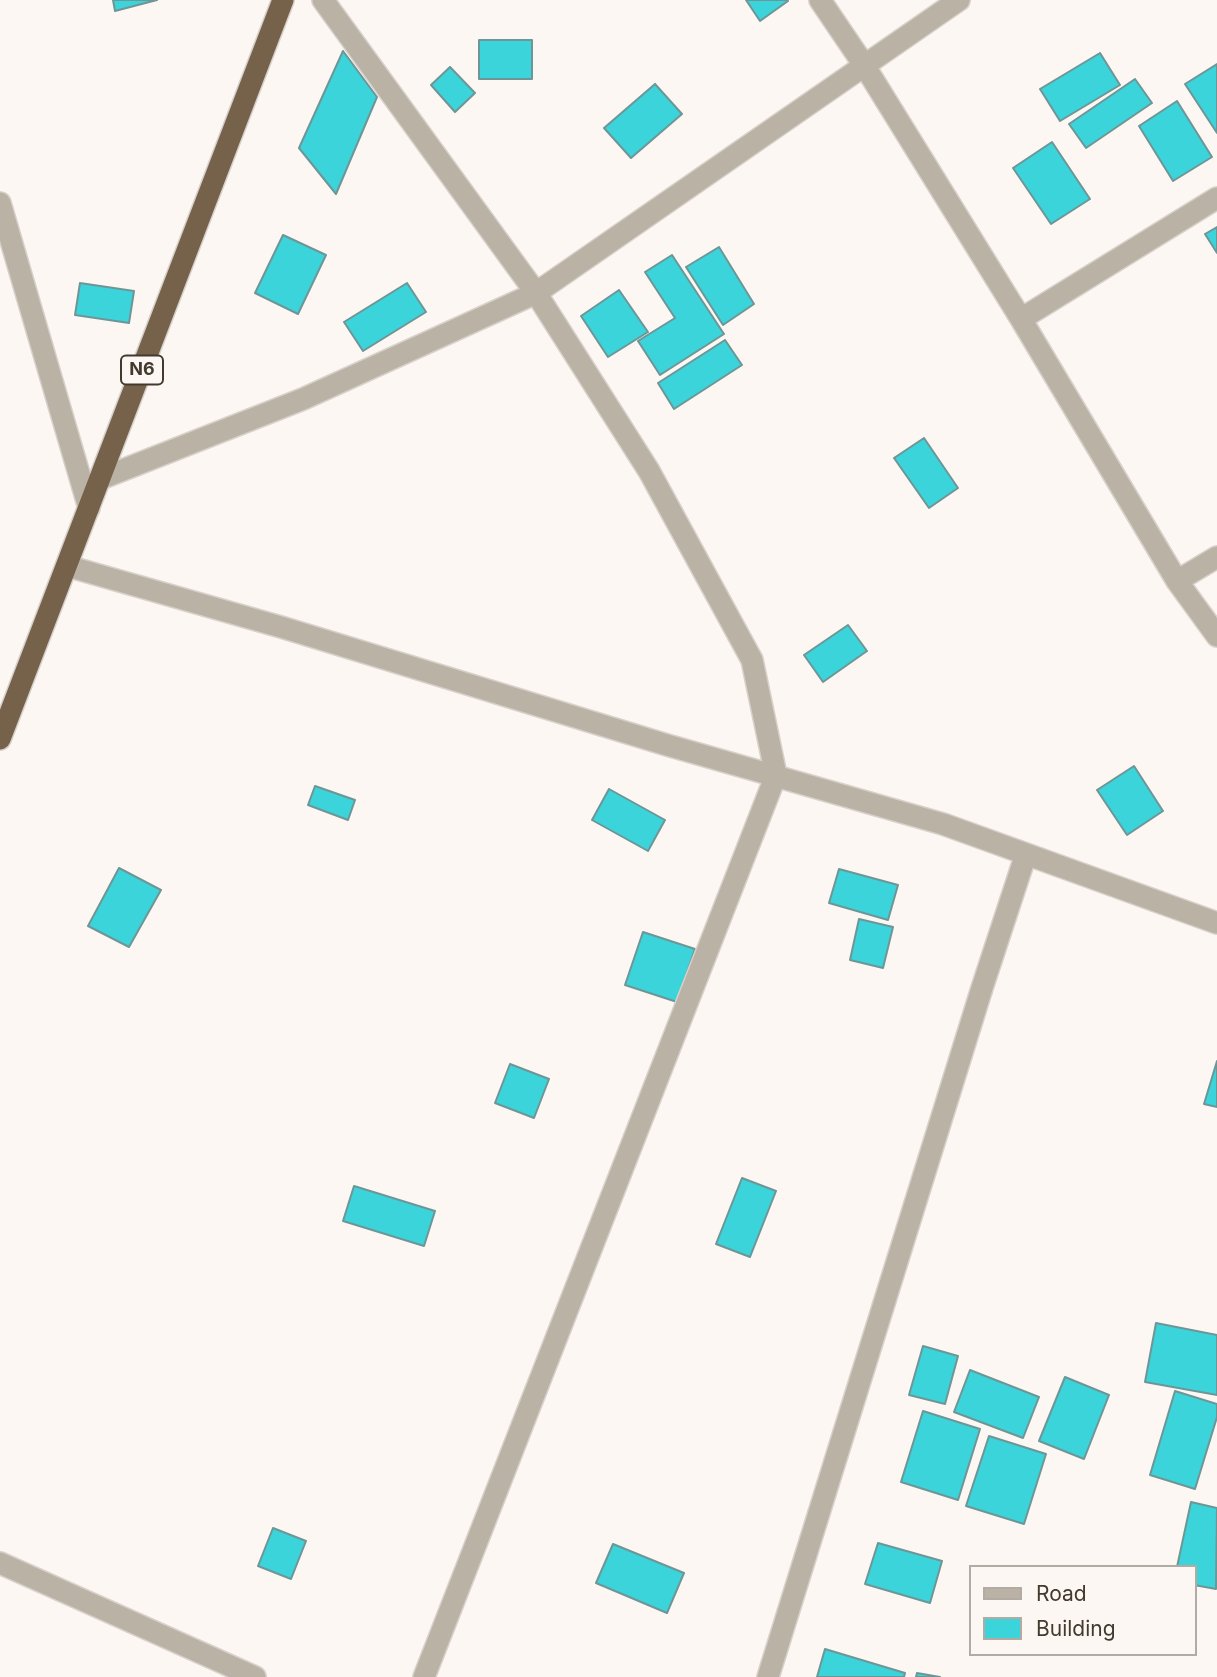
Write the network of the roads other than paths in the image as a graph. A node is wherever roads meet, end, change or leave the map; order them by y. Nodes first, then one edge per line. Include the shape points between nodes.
1 (283, 0) edge
2 (323, 0) edge
3 (820, 0) edge
4 (959, 0) edge
5 (864, 65) junction
6 (1217, 198) edge
7 (0, 203) edge
8 (536, 293) junction
9 (1021, 319) junction
10 (100, 479) junction
11 (89, 508) junction
12 (1217, 557) edge
13 (67, 566) junction
14 (1177, 581) junction
15 (1217, 636) edge
16 (0, 739) edge
17 (776, 775) junction
18 (1026, 854) junction
19 (1217, 923) edge
20 (0, 1563) edge
21 (255, 1677) edge
22 (424, 1677) edge
23 (768, 1677) edge

1 - 10 highway, N6
2 - 8 street
3 - 5 street
4 - 5 street
5 - 8 street
5 - 9 street
6 - 9 street
7 - 11 street
8 - 10 street via 303,399
8 - 17 street via 649,471 752,660
9 - 14 street
10 - 11 highway, N6
11 - 13 highway, N6
12 - 14 street
13 - 16 highway, N6
13 - 17 street
14 - 15 street
17 - 18 street via 943,824
17 - 22 street
18 - 19 street
18 - 23 street
20 - 21 street

